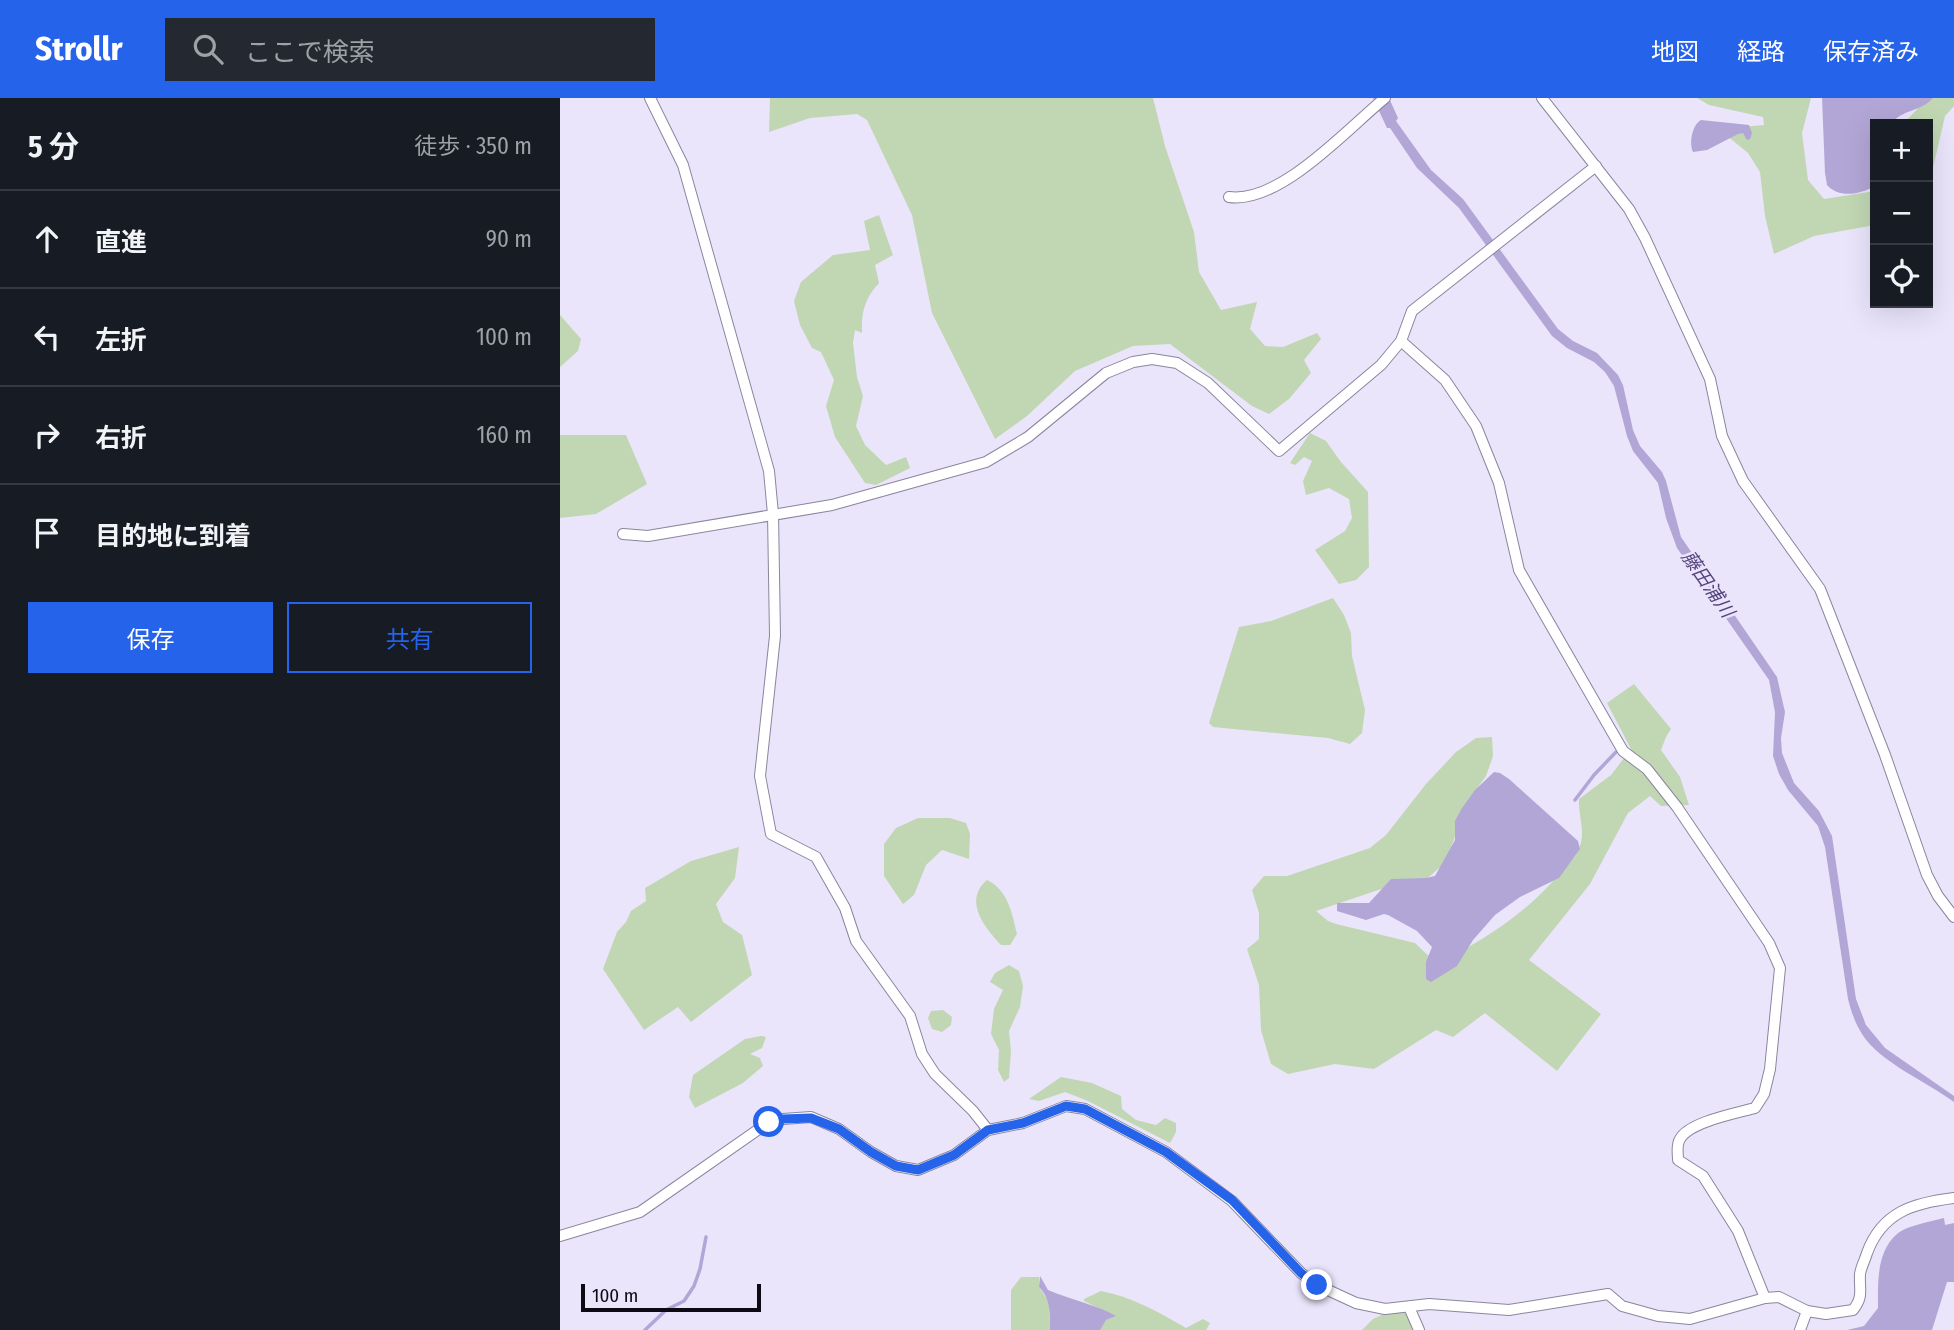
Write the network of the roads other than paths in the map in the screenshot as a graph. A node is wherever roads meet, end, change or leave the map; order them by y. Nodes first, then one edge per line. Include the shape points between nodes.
1 (650, 98) edge
2 (1385, 98) edge
3 (1542, 98) edge
4 (1596, 166) junction
5 (1229, 197) dead end
6 (1401, 341) junction
7 (773, 514) junction
8 (623, 534) dead end
9 (1954, 916) edge
10 (988, 1130) junction
11 (1954, 1198) edge
12 (560, 1236) edge
13 (1765, 1298) junction
14 (1409, 1307) junction
15 (1807, 1311) junction
16 (1419, 1330) edge
17 (1800, 1330) edge

1 - 7 street via 683,165 769,471
2 - 5 street via 1291,179 1243,199
3 - 4 street
4 - 6 street via 1412,311
4 - 9 street via 1629,209 1679,309 1710,379 1722,436 1743,481 1820,589 1927,875
6 - 7 street via 1381,365 1279,451 1208,383 1177,363 1152,359 1106,373 1028,437 986,462 832,505
6 - 13 street via 1445,380 1476,426 1499,483 1519,570 1623,751 1647,769 1677,807 1769,943 1780,968 1764,1094 1755,1108 1684,1133 1677,1145 1678,1160 1703,1176 1738,1231
7 - 8 street via 648,536
7 - 10 street via 775,636 760,776 771,834 816,857 845,908 856,941 909,1016 928,1064
10 - 12 street via 954,1155 918,1170 896,1166 839,1129 811,1118 769,1122 640,1212
10 - 14 street via 1023,1123 1066,1106 1085,1109 1166,1152 1232,1200 1317,1285 1385,1310
11 - 15 street via 1897,1212 1881,1226 1860,1272 1860,1301 1853,1310
13 - 14 street via 1690,1320 1622,1306 1608,1294 1509,1310 1429,1304
13 - 15 street via 1779,1297
14 - 16 street
15 - 17 street

